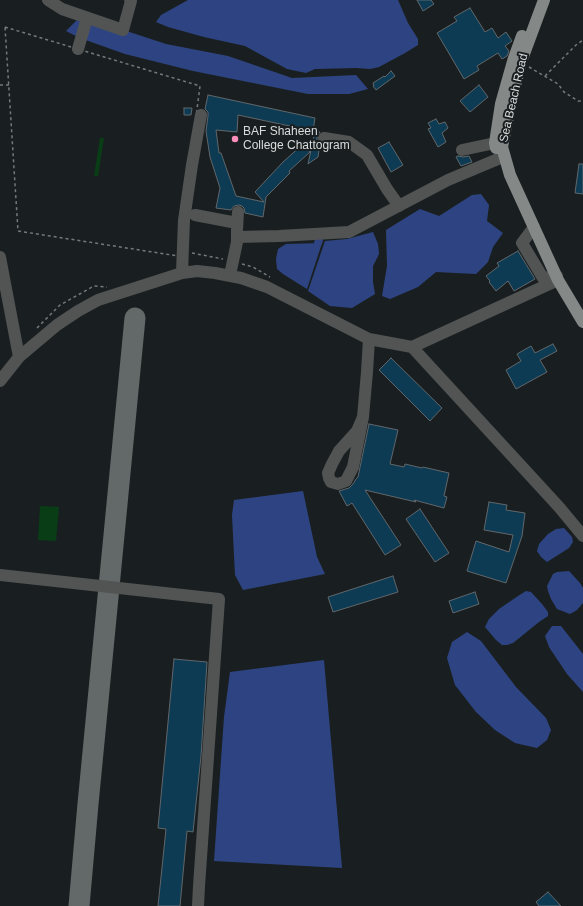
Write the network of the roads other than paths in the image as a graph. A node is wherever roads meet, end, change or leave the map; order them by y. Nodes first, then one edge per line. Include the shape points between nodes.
1 (48, 0) edge
2 (130, 0) edge
3 (536, 0) edge
4 (544, 0) edge
5 (87, 18) junction
6 (78, 49) road end
7 (201, 115) dead end
8 (324, 138) dead end
9 (495, 143) junction
10 (462, 150) dead end
11 (498, 159) junction
12 (510, 175) junction
13 (399, 206) junction
14 (195, 215) dead end
15 (534, 227) junction
16 (237, 237) junction
17 (0, 257) edge
18 (182, 273) junction
19 (230, 275) junction
20 (558, 278) junction
21 (583, 322) edge
22 (369, 339) junction
23 (412, 348) junction
24 (19, 357) junction
25 (0, 381) edge
26 (362, 417) junction
27 (583, 536) edge
28 (0, 576) edge
29 (198, 906) edge

1 - 5 street via 62,9
2 - 5 street via 122,30
3 - 9 main road, Sea Beach Road via 514,58 501,104
4 - 12 main road, Sea Beach Road via 521,62 502,147
5 - 6 street
7 - 18 street via 184,220
8 - 13 street via 349,142 367,155
9 - 10 street
9 - 11 main road, Sea Beach Road
11 - 12 main road, Sea Beach Road
11 - 13 street via 448,180
12 - 15 main road, Sea Beach Road
13 - 16 street via 349,232
14 - 16 street via 238,217
15 - 20 main road, Sea Beach Road
15 - 20 street via 522,243 543,278
16 - 19 street
17 - 24 street
18 - 19 street via 197,271
18 - 24 street via 98,300 57,325
19 - 22 street via 267,287
20 - 21 main road, Sea Beach Road
20 - 23 street
22 - 23 street
22 - 26 street
23 - 27 street
24 - 25 street
26 - 26 street via 357,431 339,451 332,464 328,473 332,482 338,484 346,481 353,467
28 - 29 street via 219,599

